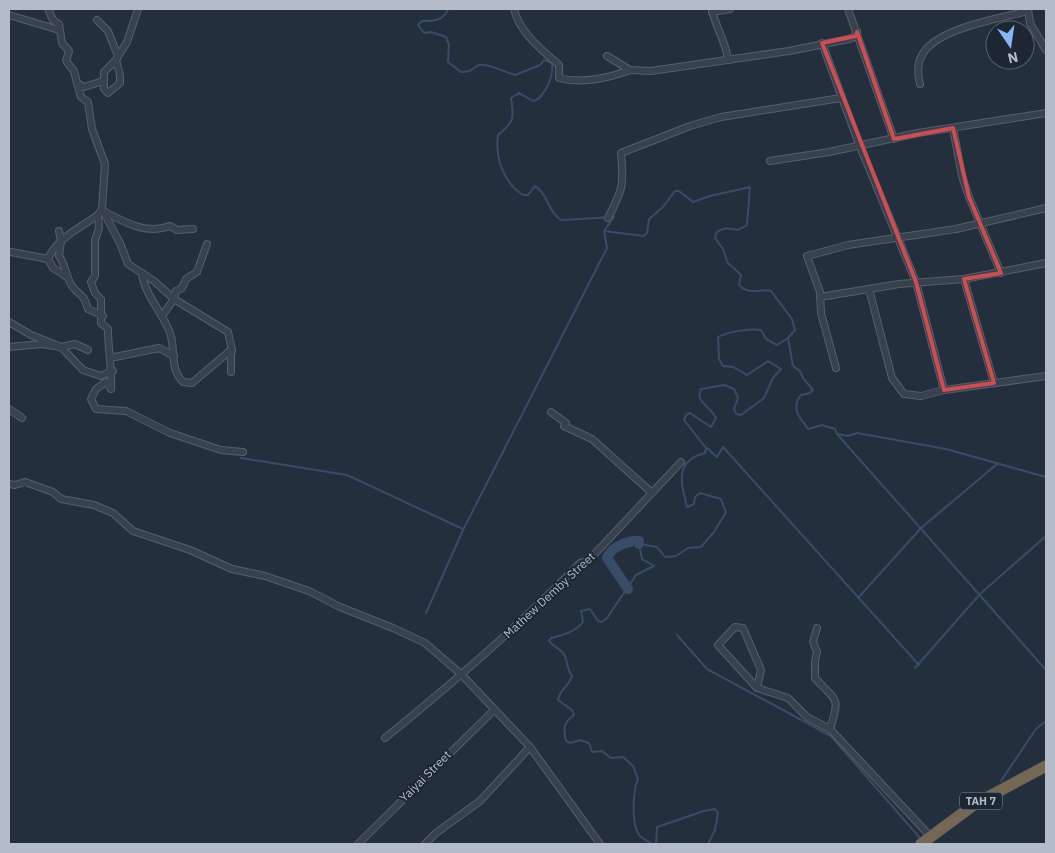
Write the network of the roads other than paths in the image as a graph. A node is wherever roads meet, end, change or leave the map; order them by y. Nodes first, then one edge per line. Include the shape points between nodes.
1 (48, 9) edge
2 (138, 9) edge
3 (514, 9) edge
4 (730, 9) edge
5 (848, 9) edge
6 (1027, 9) edge
7 (712, 10) edge
8 (9, 15) edge
9 (97, 20) dead end
10 (59, 30) junction
11 (857, 32) junction
12 (822, 43) junction
13 (1046, 50) edge
14 (607, 56) dead end
15 (117, 58) junction
16 (728, 60) junction
17 (630, 70) junction
18 (103, 81) junction
19 (77, 83) junction
20 (920, 84) dead end
21 (841, 98) junction
22 (1046, 113) edge
23 (953, 128) junction
24 (894, 139) junction
25 (859, 144) junction
26 (770, 161) dead end
27 (1046, 208) edge
28 (101, 212) junction
29 (608, 218) dead end
30 (979, 223) junction
31 (193, 229) dead end
32 (59, 230) dead end
33 (899, 236) junction
34 (61, 241) junction
35 (207, 244) dead end
36 (11, 252) dead end
37 (48, 259) junction
38 (1046, 263) edge
39 (142, 273) junction
40 (1000, 273) junction
41 (68, 277) junction
42 (964, 279) junction
43 (916, 282) junction
44 (869, 289) junction
45 (820, 297) junction
46 (174, 299) junction
47 (103, 316) junction
48 (162, 316) junction
49 (9, 322) edge
50 (9, 347) edge
51 (61, 347) junction
52 (88, 350) dead end
53 (174, 356) junction
54 (110, 358) junction
55 (836, 368) dead end
56 (113, 371) junction
57 (101, 376) junction
58 (1046, 376) edge
59 (106, 382) junction
60 (994, 383) junction
61 (944, 390) junction
62 (9, 409) edge
63 (551, 412) dead end
64 (9, 414) edge
65 (243, 452) dead end
66 (681, 462) dead end
67 (9, 484) edge
68 (651, 492) junction
69 (817, 628) dead end
70 (462, 675) junction
71 (757, 688) junction
72 (494, 710) junction
73 (830, 729) junction
74 (384, 738) dead end
75 (530, 747) junction
76 (1046, 766) edge
77 (930, 836) junction
78 (358, 844) edge
79 (426, 844) edge
80 (600, 844) edge
81 (921, 844) edge

1 - 10 street via 59,24
2 - 15 street via 127,42
3 - 17 street via 536,45 559,65 559,78 568,81 599,78
4 - 7 street
5 - 11 street
6 - 13 street via 1030,23
6 - 20 street via 960,30 934,42 920,57
7 - 16 street
8 - 10 street
9 - 15 street via 108,31
10 - 19 street via 62,43 69,51 66,61 74,71
11 - 12 street via 849,39
11 - 24 street
12 - 16 street
12 - 21 street
14 - 17 street
15 - 18 street via 104,72
15 - 18 street via 120,83 108,92
16 - 17 street via 651,71
18 - 19 street via 84,87
19 - 28 street via 80,97 88,102 92,129 105,164
21 - 25 street
21 - 29 street via 721,117 622,153 622,193
22 - 23 street
23 - 24 street
23 - 30 street via 962,176
24 - 25 street
25 - 26 street
25 - 33 street
27 - 30 street
28 - 31 street via 137,227
28 - 34 street
28 - 39 street via 120,243 128,264
28 - 47 street via 94,240 95,276 91,282 101,299
30 - 33 street
30 - 40 street
32 - 34 street
33 - 43 street
33 - 45 street via 840,246 807,256
34 - 37 street
34 - 41 street via 59,256
35 - 46 street via 197,272 176,291
36 - 37 street
37 - 41 street via 53,268
38 - 40 street
39 - 46 street
39 - 48 street via 143,282
40 - 42 street
41 - 47 street via 73,288 84,296 88,309
42 - 43 street
42 - 60 street
43 - 44 street
43 - 61 street
44 - 45 street
44 - 61 street via 892,378 900,391 921,396
45 - 55 street via 821,313
46 - 48 street
46 - 53 street via 228,332 232,349 188,384 174,368
47 - 54 street via 102,323 108,329
48 - 53 street via 174,343
49 - 51 street
50 - 51 street via 42,344
51 - 52 street via 75,344
51 - 57 street via 83,370
53 - 54 street via 158,348
54 - 56 street
56 - 57 street
56 - 59 street via 112,389
57 - 59 street
58 - 60 street
59 - 65 street via 96,389 91,399 96,409 126,411 170,433 221,450
60 - 61 street
62 - 64 street via 20,416
63 - 68 street via 566,424 564,426 592,439
66 - 68 street, Mathew Demby Street
67 - 70 street via 24,482 53,492 61,499 94,505 113,513 133,531 190,550 232,569 309,590 340,607 425,643
68 - 70 street, Mathew Demby Street via 588,561 580,563
69 - 73 street via 813,642 817,652 815,678 832,693 837,703
70 - 72 street
70 - 74 street, Mathew Demby Street
71 - 71 street via 761,670 743,628 735,627 718,645
71 - 73 street via 788,698 807,717
72 - 75 street
72 - 78 street, Yaiyai Street
73 - 77 street
75 - 79 street via 480,801
75 - 80 street
76 - 77 highway, TAH 7 via 975,804
77 - 81 highway, TAH 7

